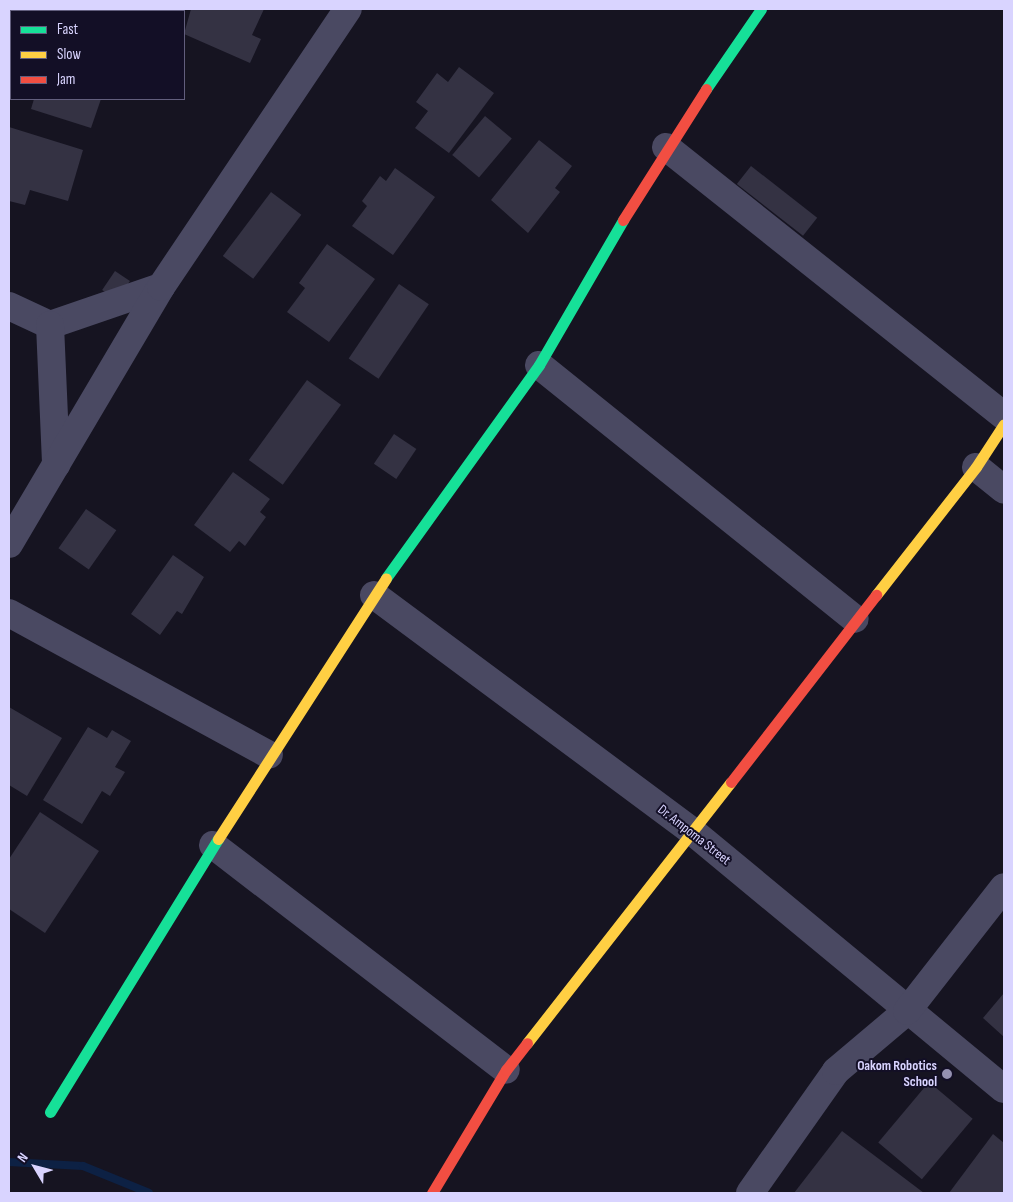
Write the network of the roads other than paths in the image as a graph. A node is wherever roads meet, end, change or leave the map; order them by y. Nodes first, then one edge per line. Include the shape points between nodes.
1 (348, 9) edge
2 (761, 9) edge
3 (666, 147) junction
4 (161, 287) junction
5 (9, 306) edge
6 (50, 325) junction
7 (539, 365) junction
8 (1004, 416) edge
9 (1004, 424) edge
10 (56, 465) junction
11 (976, 467) junction
12 (1004, 490) edge
13 (9, 544) edge
14 (374, 595) junction
15 (9, 613) edge
16 (855, 619) junction
17 (269, 755) junction
18 (693, 832) junction
19 (213, 845) junction
20 (1004, 886) edge
21 (907, 1011) junction
22 (506, 1070) junction
23 (1004, 1088) edge
24 (50, 1112) dead end
25 (432, 1193) edge
26 (750, 1193) edge

1 - 4 street
2 - 3 street
3 - 7 street
3 - 8 street
4 - 6 street
4 - 10 street
5 - 6 street
6 - 10 street
7 - 14 street
7 - 16 street
9 - 11 street
10 - 13 street
11 - 12 street
11 - 16 street
14 - 17 street
14 - 18 street, Dr. Ampoma Street
15 - 17 street
16 - 18 street
17 - 19 street
18 - 21 street, Dr. Ampoma Street
18 - 22 street
19 - 22 street
19 - 24 street
20 - 21 street
21 - 23 street, Dr. Ampoma Street
21 - 26 street via 836,1071
22 - 25 street

